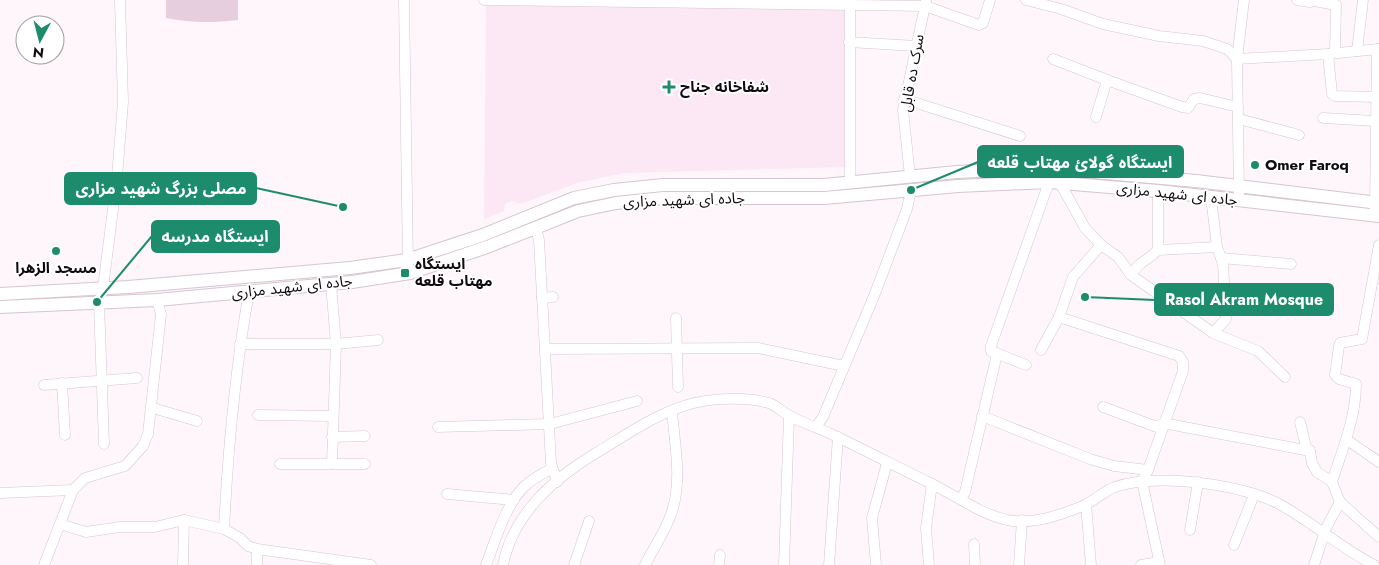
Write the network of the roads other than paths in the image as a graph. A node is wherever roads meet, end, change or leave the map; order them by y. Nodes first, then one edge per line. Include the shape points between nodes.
1 (120, 0) edge
2 (404, 0) edge
3 (484, 0) edge
4 (990, 0) edge
5 (1026, 0) edge
6 (1244, 0) edge
7 (1298, 0) edge
8 (1363, 0) edge
9 (1310, 1) edge
10 (714, 2) edge
11 (925, 3) edge
12 (843, 4) edge
13 (849, 42) junction
14 (916, 46) junction
15 (1378, 49) edge
16 (1357, 51) junction
17 (1332, 54) junction
18 (1053, 59) dead end
19 (1237, 59) junction
20 (1107, 80) junction
21 (1378, 97) junction
22 (904, 99) junction
23 (1238, 107) junction
24 (1096, 117) dead end
25 (1323, 118) dead end
26 (1239, 119) junction
27 (1375, 121) junction
28 (1299, 135) dead end
29 (1020, 136) dead end
30 (910, 176) junction
31 (1054, 182) junction
32 (850, 183) junction
33 (1240, 186) junction
34 (911, 190) junction
35 (754, 192) junction
36 (1158, 192) junction
37 (1211, 197) junction
38 (1239, 200) junction
39 (1377, 203) edge
40 (1377, 216) edge
41 (536, 229) junction
42 (1102, 245) junction
43 (1379, 245) edge
44 (1217, 247) junction
45 (1158, 250) junction
46 (1221, 258) junction
47 (407, 260) junction
48 (1291, 264) dead end
49 (410, 273) junction
50 (1131, 276) junction
51 (1376, 282) edge
52 (331, 284) junction
53 (103, 288) junction
54 (249, 292) junction
55 (0, 294) edge
56 (553, 297) dead end
57 (542, 298) junction
58 (157, 300) junction
59 (99, 303) junction
60 (0, 307) edge
61 (676, 318) dead end
62 (1059, 318) junction
63 (1213, 333) junction
64 (378, 340) dead end
65 (240, 344) junction
66 (336, 344) junction
67 (676, 348) junction
68 (545, 349) junction
69 (1041, 350) dead end
70 (997, 354) junction
71 (1026, 365) dead end
72 (844, 366) junction
73 (1286, 376) dead end
74 (137, 378) dead end
75 (101, 381) junction
76 (62, 383) junction
77 (44, 384) dead end
78 (678, 387) dead end
79 (637, 401) dead end
80 (1103, 407) dead end
81 (152, 408) junction
82 (672, 412) junction
83 (258, 415) dead end
84 (332, 416) junction
85 (789, 416) junction
86 (982, 416) junction
87 (196, 421) dead end
88 (1300, 422) dead end
89 (820, 423) junction
90 (550, 424) junction
91 (1163, 424) junction
92 (438, 427) dead end
93 (65, 435) dead end
94 (365, 436) dead end
95 (332, 437) junction
96 (838, 437) junction
97 (1347, 440) junction
98 (104, 444) dead end
99 (1310, 452) junction
100 (1379, 462) edge
101 (887, 463) junction
102 (280, 464) dead end
103 (332, 464) junction
104 (365, 464) dead end
105 (1145, 475) junction
106 (555, 476) junction
107 (1198, 482) junction
108 (1332, 482) junction
109 (932, 484) junction
110 (73, 490) junction
111 (0, 493) edge
112 (447, 494) dead end
113 (1254, 495) junction
114 (963, 496) junction
115 (514, 500) junction
116 (1340, 502) junction
117 (1086, 504) junction
118 (184, 520) junction
119 (1022, 520) junction
120 (588, 521) dead end
121 (60, 524) junction
122 (224, 529) junction
123 (1190, 530) dead end
124 (1325, 531) junction
125 (1379, 537) edge
126 (974, 544) dead end
127 (1234, 545) dead end
128 (256, 549) junction
129 (319, 560) edge
130 (1159, 563) edge
131 (44, 565) edge
132 (183, 565) edge
133 (257, 565) edge
134 (371, 565) edge
135 (486, 565) edge
136 (503, 565) edge
137 (574, 565) edge
138 (645, 565) edge
139 (784, 565) edge
140 (829, 565) edge
141 (876, 565) edge
142 (929, 565) edge
143 (975, 565) edge
144 (1019, 565) edge
145 (1090, 565) edge
146 (1141, 565) edge
147 (1314, 565) edge
148 (1374, 565) edge

1 - 53 street via 122,102 117,177
2 - 47 street
3 - 10 street
4 - 11 street via 983,23 979,25
5 - 19 street via 1103,24 1203,41 1227,49
6 - 19 street
7 - 9 street
8 - 16 street
9 - 17 street via 1336,5
10 - 12 street
11 - 12 street
11 - 14 street, سرک ده قابل
12 - 13 street
13 - 14 street
13 - 32 street
14 - 22 street, سرک ده قابل
15 - 16 street
15 - 21 street
16 - 17 street
17 - 19 street
17 - 21 street via 1332,94
18 - 20 street
19 - 23 street
20 - 23 street via 1182,107 1188,108 1194,99 1200,98
20 - 24 street
21 - 27 street
22 - 29 street
22 - 30 street, سرک ده قابل
23 - 26 street
25 - 27 street
26 - 28 street
26 - 33 street
27 - 39 street
30 - 32 main road, جاده ای شهید مزاری
30 - 33 main road, جاده ای شهید مزاری via 1060,169
31 - 34 main road, جاده ای شهید مزاری
31 - 36 main road, جاده ای شهید مزاری
31 - 42 street via 1085,228
31 - 70 street via 991,346 991,351
32 - 35 main road, جاده ای شهید مزاری
33 - 38 street
33 - 39 main road, جاده ای شهید مزاری
34 - 35 main road, جاده ای شهید مزاری via 824,198
34 - 72 street via 907,209
35 - 41 main road, جاده ای شهید مزاری via 616,203 578,211
35 - 47 main road, جاده ای شهید مزاری via 663,185 614,190 574,198
36 - 37 main road, جاده ای شهید مزاری
36 - 45 street
37 - 38 main road, جاده ای شهید مزاری
37 - 44 street
38 - 40 main road, جاده ای شهید مزاری
39 - 40 street
41 - 49 main road, جاده ای شهید مزاری
41 - 57 street
42 - 50 street via 1118,256
42 - 62 street via 1073,277
43 - 51 street
44 - 45 street
44 - 46 street
45 - 50 street via 1138,263
46 - 48 street
46 - 63 street via 1226,319
47 - 49 street
47 - 53 main road, جاده ای شهید مزاری via 350,268
49 - 52 main road, جاده ای شهید مزاری
50 - 63 street
51 - 97 street via 1362,339 1340,343 1339,346 1335,375 1356,384
52 - 54 main road, جاده ای شهید مزاری
52 - 66 street
53 - 55 main road, جاده ای شهید مزاری
53 - 59 street
54 - 58 main road, جاده ای شهید مزاری
54 - 65 street
56 - 57 street
57 - 68 street
58 - 59 main road, جاده ای شهید مزاری
58 - 81 street via 160,314
59 - 60 main road, جاده ای شهید مزاری
59 - 75 street
61 - 67 street
62 - 69 street
62 - 91 street via 1179,356 1183,362 1182,371
63 - 73 street via 1258,352
64 - 66 street
65 - 66 street
65 - 122 street via 231,418
66 - 84 street
67 - 68 street
67 - 72 street via 758,348
67 - 78 street
68 - 90 street
70 - 71 street
70 - 86 street
72 - 89 street
74 - 75 street
75 - 76 street
75 - 98 street
76 - 77 street
76 - 93 street
79 - 90 street
80 - 91 street via 1157,427
81 - 87 street
81 - 110 street via 143,446 125,466 85,478
82 - 85 street via 694,403 755,400 777,407
82 - 106 street via 652,420
82 - 138 street via 677,459 674,502 670,517
83 - 84 street
84 - 95 street
85 - 89 street
85 - 139 street
86 - 105 street via 1090,459
86 - 114 street
88 - 99 street
89 - 96 street
90 - 92 street
90 - 106 street
91 - 99 street
91 - 105 street
94 - 95 street
95 - 103 street
96 - 101 street
96 - 140 street
97 - 100 street
97 - 108 street
99 - 108 street via 1317,472
101 - 109 street
101 - 141 street via 872,518
102 - 103 street
103 - 104 street
105 - 107 street
105 - 117 street
105 - 130 street
106 - 115 street via 524,486
106 - 136 street via 528,510 507,548
107 - 113 street
107 - 123 street
108 - 116 street
109 - 114 street
109 - 142 street via 926,528
110 - 111 street
110 - 121 street
112 - 115 street
113 - 124 street via 1280,504
113 - 127 street
114 - 119 street via 1002,518
115 - 135 street
116 - 124 street
116 - 125 street
117 - 119 street via 1046,519
117 - 145 street
118 - 121 street via 155,527 120,527 86,532
118 - 122 street
118 - 132 street
119 - 144 street
120 - 137 street
121 - 131 street
122 - 128 street
124 - 147 street
124 - 148 street
126 - 143 street
128 - 129 street
128 - 133 street
129 - 134 street
130 - 146 street

